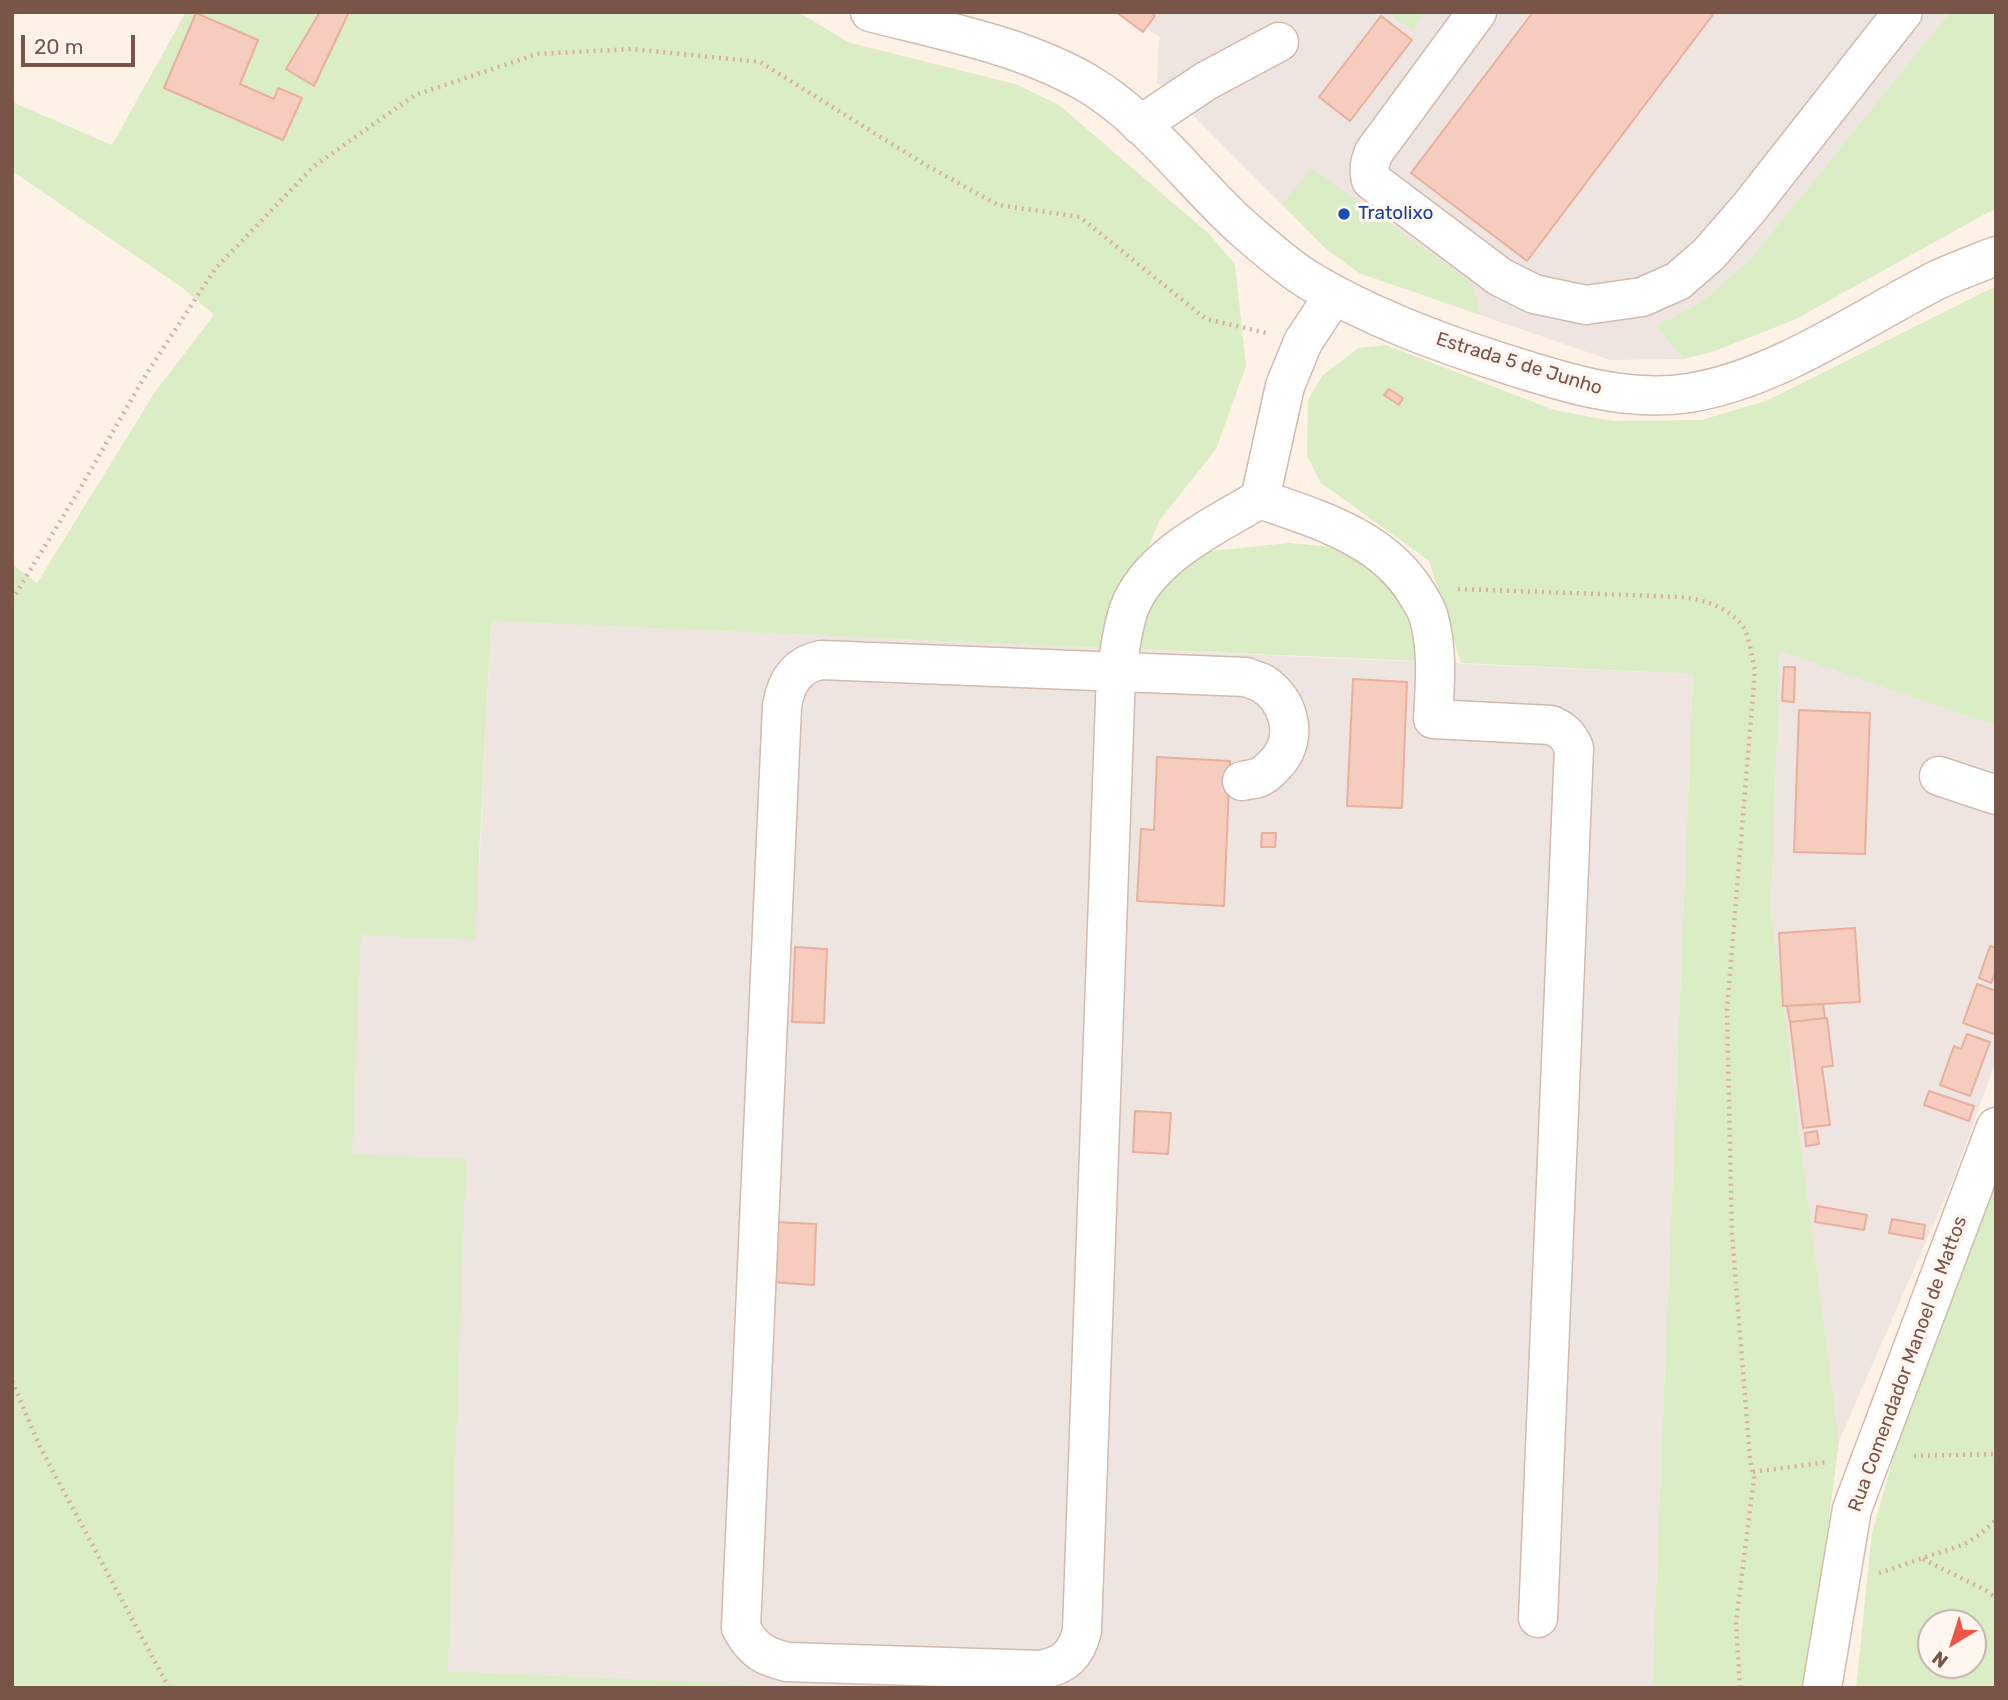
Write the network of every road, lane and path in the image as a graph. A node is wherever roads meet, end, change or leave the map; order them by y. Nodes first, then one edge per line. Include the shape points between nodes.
1 (870, 12) edge
2 (1478, 12) edge
3 (1903, 12) edge
4 (1279, 42) dead end
5 (1140, 125) junction
6 (1996, 256) edge
7 (1334, 295) junction
8 (1303, 342) junction
9 (1260, 499) junction
10 (1405, 578) junction
11 (12, 600) edge
12 (1116, 673) junction
13 (1939, 776) dead end
14 (1242, 781) dead end
15 (1996, 795) edge
16 (1996, 1127) edge
17 (12, 1381) edge
18 (1996, 1520) edge
19 (1921, 1559) junction
20 (1839, 1587) junction
21 (1996, 1598) edge
22 (1538, 1618) dead end
23 (169, 1688) edge
24 (1740, 1688) edge
25 (1822, 1688) edge

1 - 5 street, Estrada 5 de Junho via 1045,62 1089,85
2 - 3 street via 1374,152 1369,162 1371,180 1500,277 1534,294 1586,305 1642,297 1678,281 1709,254
4 - 5 street via 1206,81
5 - 7 street, Estrada 5 de Junho via 1243,228 1306,279
6 - 7 street, Estrada 5 de Junho via 1940,279 1787,361 1735,382 1658,396 1617,393 1537,374 1452,346
7 - 8 street
8 - 9 street via 1285,386
8 - 11 path via 1206,319 1080,217 998,205 760,62 632,49 537,54 415,95 305,175 215,269 145,376
9 - 10 street via 1360,539
9 - 12 street via 1196,536 1142,586 1129,609
10 - 22 street via 1429,615 1437,662 1433,719 1551,725 1569,736 1574,748
10 - 24 path via 1455,589 1693,598 1728,613 1744,628 1755,670 1727,1010 1732,1234 1754,1478 1736,1622
12 - 12 street via 821,660 798,670 785,692 741,1628 747,1640 768,1657 787,1662 1041,1670 1057,1667 1079,1645
12 - 14 street via 1246,677 1262,683 1286,710 1289,739 1271,769 1259,778
13 - 15 street
16 - 20 street, Rua Comendador Manoel de Mattos via 1852,1509
17 - 23 path via 40,1447
18 - 19 path via 1965,1544
19 - 20 path
19 - 21 path
20 - 25 street, Rua Comendador Manoel de Mattos

